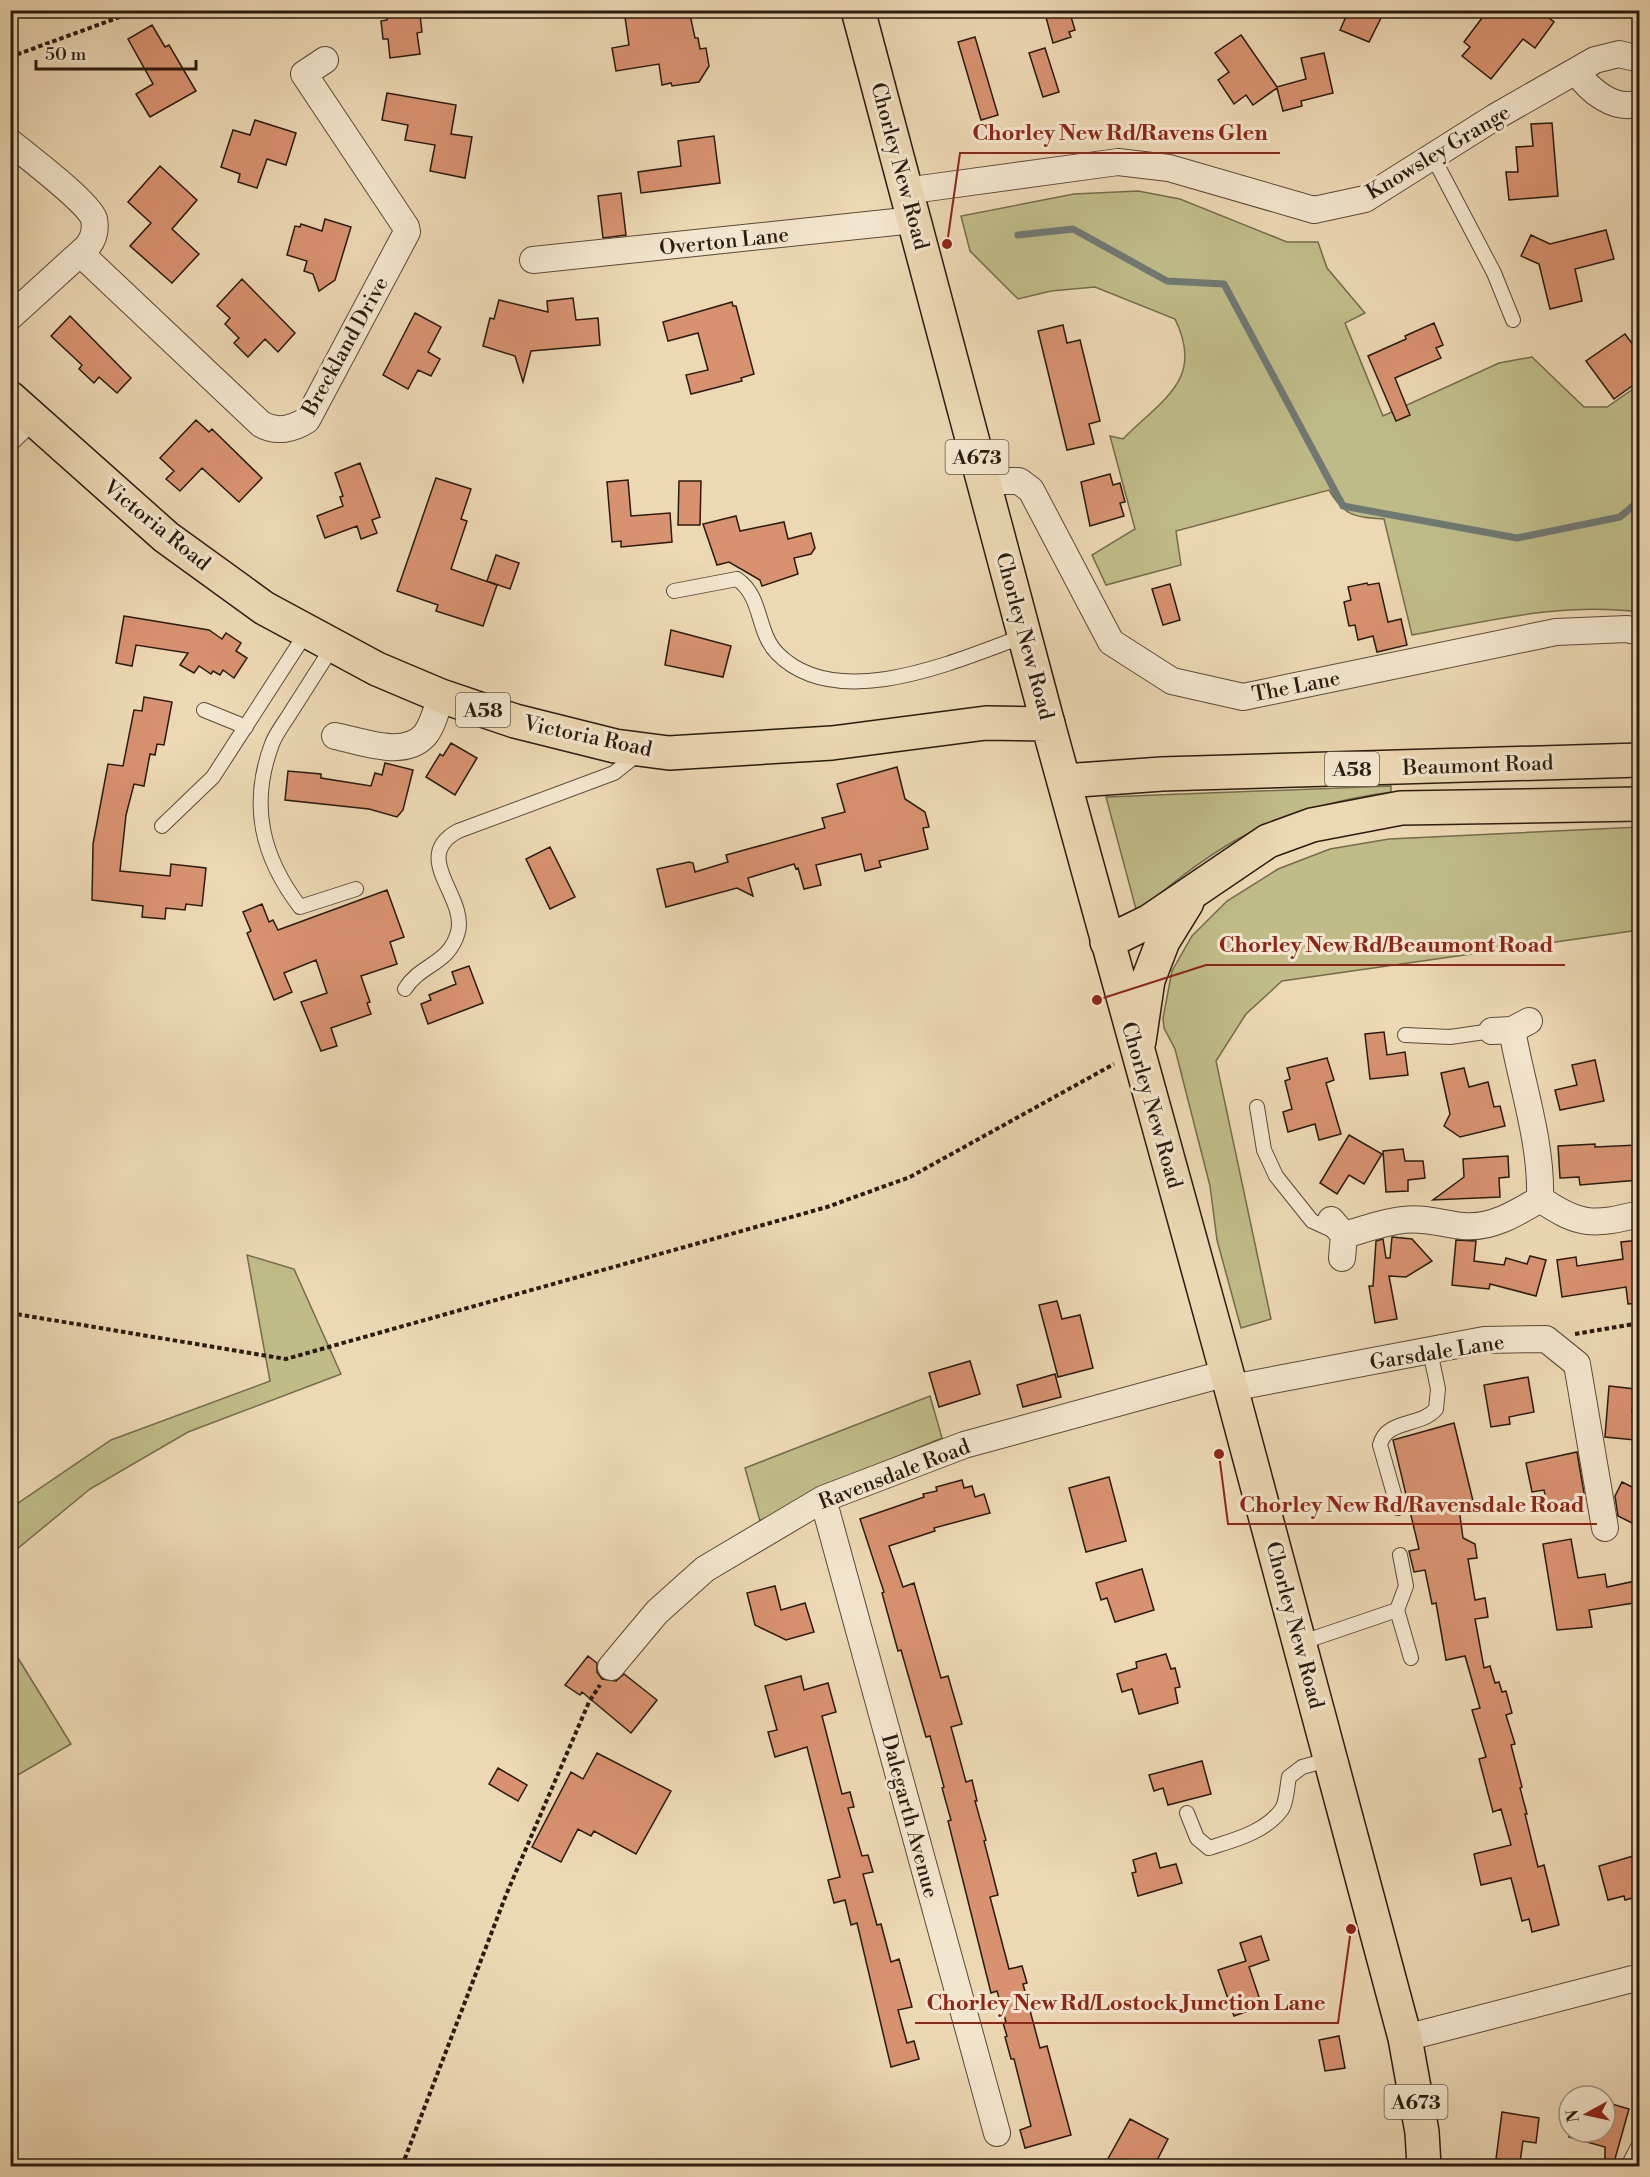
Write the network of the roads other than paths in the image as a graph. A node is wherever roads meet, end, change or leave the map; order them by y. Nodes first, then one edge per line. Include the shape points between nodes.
1 (858, 10) edge
2 (1638, 57) edge
3 (325, 60) dead end
4 (1576, 71) junction
5 (1638, 105) edge
6 (10, 142) edge
7 (1433, 157) junction
8 (909, 206) junction
9 (81, 254) junction
10 (533, 260) dead end
11 (10, 317) edge
12 (1514, 320) dead end
13 (10, 398) edge
14 (34, 422) junction
15 (10, 445) edge
16 (983, 481) junction
17 (674, 591) dead end
18 (1640, 633) edge
19 (1024, 636) junction
20 (320, 640) junction
21 (441, 696) junction
22 (204, 710) dead end
23 (1048, 724) junction
24 (246, 727) junction
25 (335, 733) dead end
26 (642, 750) junction
27 (1640, 760) edge
28 (1064, 781) junction
29 (1640, 804) edge
30 (162, 826) dead end
31 (356, 889) dead end
32 (1193, 892) junction
33 (1107, 942) junction
34 (405, 989) dead end
35 (1511, 1028) joint
36 (1405, 1035) dead end
37 (1137, 1052) junction
38 (1257, 1107) dead end
39 (1540, 1199) junction
40 (1640, 1214) edge
41 (1339, 1238) joint
42 (1430, 1351) junction
43 (1229, 1381) junction
44 (823, 1499) junction
45 (1398, 1508) dead end
46 (1605, 1528) dead end
47 (1400, 1555) dead end
48 (1397, 1610) junction
49 (1300, 1643) junction
50 (1411, 1658) dead end
51 (611, 1667) road end
52 (1331, 1759) junction
53 (1187, 1812) dead end
54 (1640, 1977) edge
55 (1405, 2038) junction
56 (997, 2133) dead end
57 (1640, 2143) edge
58 (1424, 2166) edge
59 (1628, 2166) edge

1 - 8 main road, Chorley New Road / A673
2 - 4 street, Knowsley Grange via 1619,54 1595,60
3 - 9 street, Breckland Drive via 304,75 407,232 306,420 286,429 261,424
4 - 5 street via 1599,96
4 - 7 street, Knowsley Grange
6 - 9 street via 90,212 95,231
7 - 8 street, Knowsley Grange via 1365,199 1314,210 1169,168 1118,162
7 - 12 lane via 1494,273
8 - 10 street, Overton Lane
8 - 16 main road, Chorley New Road / A673
9 - 11 street
13 - 14 main road, Victoria Road / A58
14 - 15 lane
14 - 20 main road, Victoria Road / A58 via 166,537 264,608
16 - 18 street, The Lane via 1019,481 1030,490 1112,642 1172,681 1243,697 1556,632 1627,629
16 - 19 main road, Chorley New Road / A673
17 - 19 lane via 737,579 754,596 775,651 790,664 823,677 851,681 890,680 934,669
19 - 23 main road, Chorley New Road / A673
20 - 21 main road, Victoria Road / A58
20 - 24 lane
20 - 31 lane via 272,742 260,791 262,828 282,884 300,907
21 - 25 street via 426,734 407,746 389,746
21 - 26 main road, Victoria Road / A58 via 515,721
22 - 24 lane
23 - 26 main road, Victoria Road / A58 via 986,723 832,743 669,753
23 - 28 main road, Chorley New Road / A673
24 - 30 lane via 213,777
26 - 34 lane via 614,773 458,831 442,842 438,852 440,865 458,930 446,955
27 - 28 main road, Beaumont Road / A58 via 1162,774
28 - 33 main road, Chorley New Road / A673
29 - 32 main road, Beaumont Road / A58 via 1401,808 1311,825 1268,841
32 - 33 main road, Beaumont Road / A58 via 1150,921
32 - 37 main road, A58 via 1163,941 1148,980
33 - 37 main road, Chorley New Road / A673
35 - 36 lane via 1450,1037
35 - 39 street via 1540,1158
37 - 43 main road, Chorley New Road / A673
38 - 41 lane via 1264,1150 1276,1176 1312,1221
39 - 40 street via 1583,1221 1605,1222
39 - 41 street via 1491,1223 1464,1226 1426,1219 1402,1220
42 - 43 street, Garsdale Lane
42 - 45 lane via 1438,1389 1436,1408 1423,1419 1389,1430 1380,1445
42 - 46 street, Garsdale Lane via 1484,1340 1546,1339 1577,1364
43 - 44 street, Ravensdale Road via 964,1445
43 - 49 main road, Chorley New Road / A673
44 - 51 street, Ravensdale Road via 705,1569 657,1612
44 - 56 street, Dalegarth Avenue
47 - 48 lane via 1406,1586
48 - 49 lane
48 - 50 lane
49 - 52 main road, Chorley New Road / A673
52 - 53 lane via 1302,1767 1289,1777 1283,1808 1260,1829 1236,1839 1209,1848 1197,1838
52 - 55 main road, Chorley New Road / A673
54 - 55 street
55 - 58 main road, Chorley New Road / A673 via 1422,2132
57 - 59 lane

